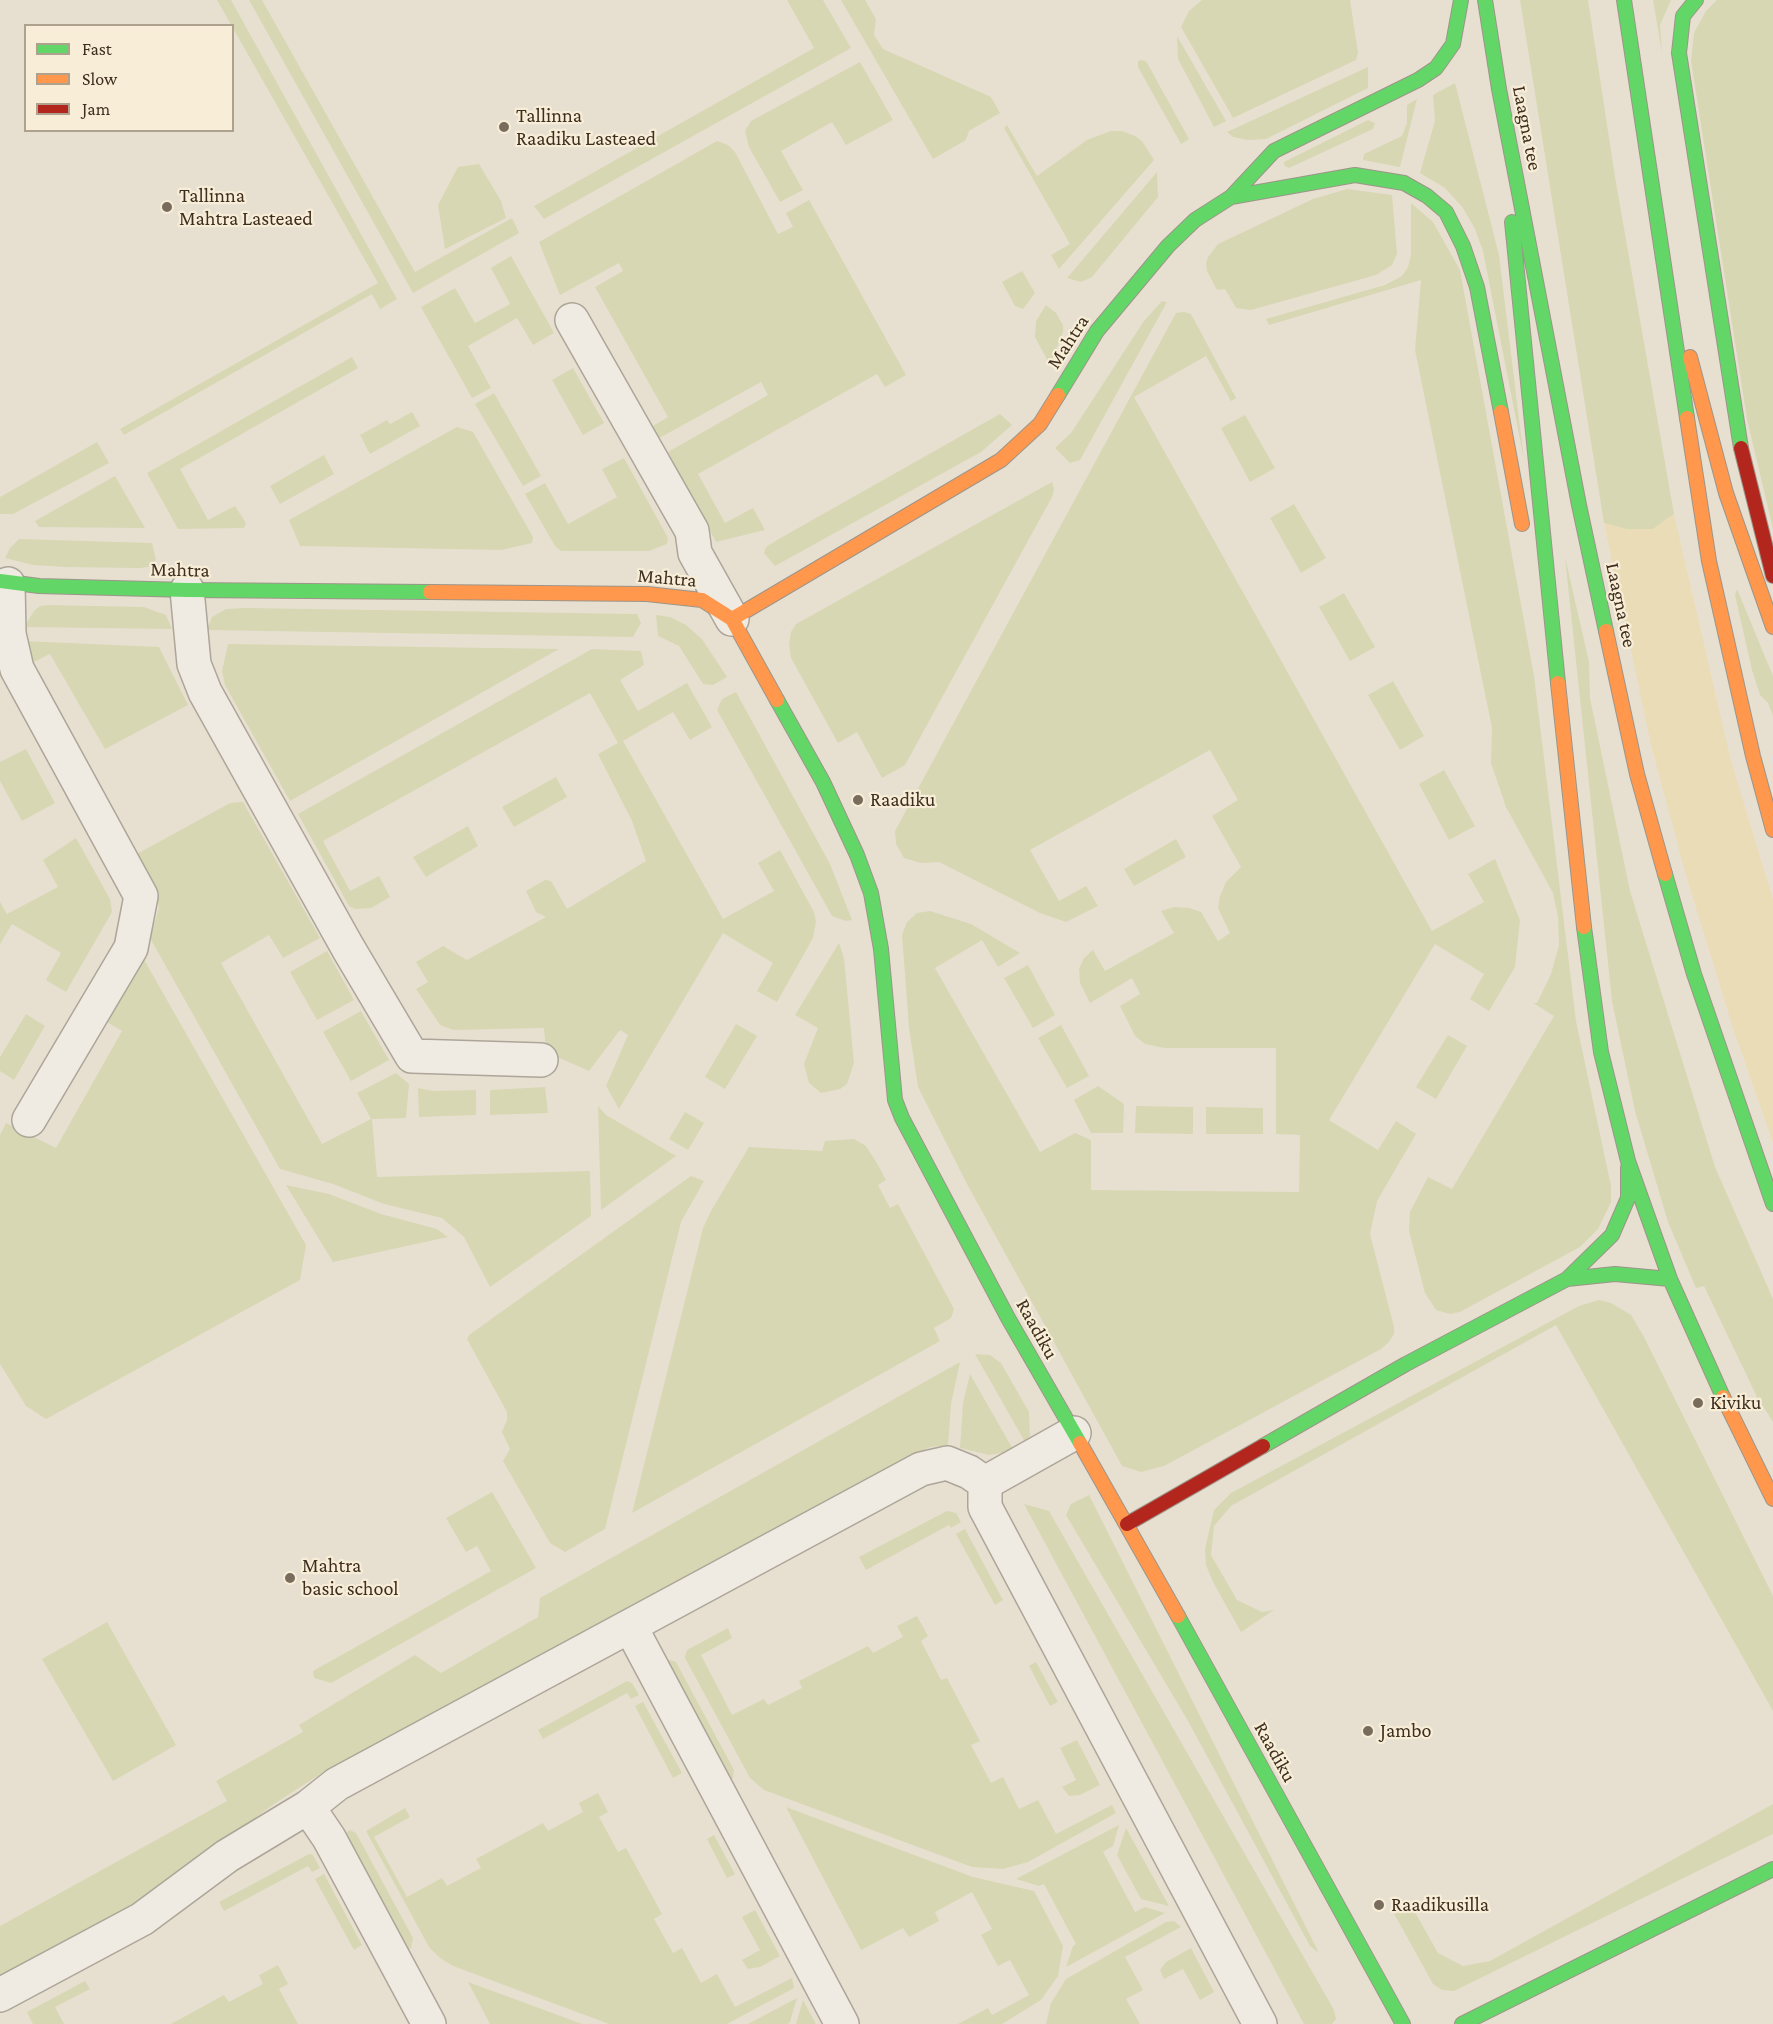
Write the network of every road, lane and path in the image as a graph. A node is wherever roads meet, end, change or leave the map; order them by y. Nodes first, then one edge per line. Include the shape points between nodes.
1 (1461, 0) edge
2 (1485, 0) edge
3 (1624, 0) edge
4 (1696, 0) edge
5 (1499, 89) junction
6 (1231, 197) junction
7 (1659, 240) junction
8 (572, 320) dead end
9 (1524, 533) dead end
10 (1773, 576) edge
11 (1533, 579) dead end
12 (4, 582) edge
13 (187, 590) junction
14 (732, 619) junction
15 (1773, 627) edge
16 (1562, 732) junction
17 (1773, 830) edge
18 (542, 1060) dead end
19 (29, 1120) dead end
20 (1628, 1161) junction
21 (1773, 1204) edge
22 (1567, 1279) junction
23 (1670, 1279) junction
24 (1074, 1433) junction
25 (985, 1483) junction
26 (1772, 1494) edge
27 (1127, 1524) junction
28 (630, 1626) junction
29 (308, 1807) junction
30 (1773, 1869) edge
31 (0, 1995) edge
32 (429, 2024) edge
33 (842, 2024) edge
34 (1260, 2024) edge
35 (1402, 2024) edge
36 (1462, 2024) edge

1 - 6 street via 1453,44 1436,68 1274,151
2 - 5 street, Laagna tee
3 - 7 street
4 - 10 street via 1683,16 1678,52 1736,426
5 - 16 street
5 - 21 street, Laagna tee via 1579,505 1637,774 1694,974
6 - 9 street via 1355,175 1404,183 1446,212 1477,287
6 - 14 street, Mahtra via 1188,227 1126,292 1097,331 1040,424 1001,460
7 - 15 street via 1726,493
7 - 17 street via 1709,561
8 - 14 street via 692,531 695,553
11 - 16 street
12 - 13 street, Mahtra
12 - 19 street via 17,669 141,896 131,948
13 - 14 street, Mahtra via 647,594 702,600
13 - 18 street via 194,664 205,692 412,1056
14 - 24 street, Raadiku via 824,782 871,893 881,949 895,1100 902,1118
16 - 20 street via 1601,1052
20 - 22 street via 1628,1198 1612,1235
20 - 23 street
22 - 23 street via 1624,1274
22 - 27 street via 1406,1364
23 - 26 street
24 - 25 street
24 - 27 street, Raadiku
25 - 28 street via 947,1463 921,1469
25 - 34 street via 985,1507
27 - 35 street, Raadiku
28 - 29 street via 337,1784
28 - 33 street
29 - 31 street via 227,1856 142,1919
29 - 32 street
30 - 36 street

